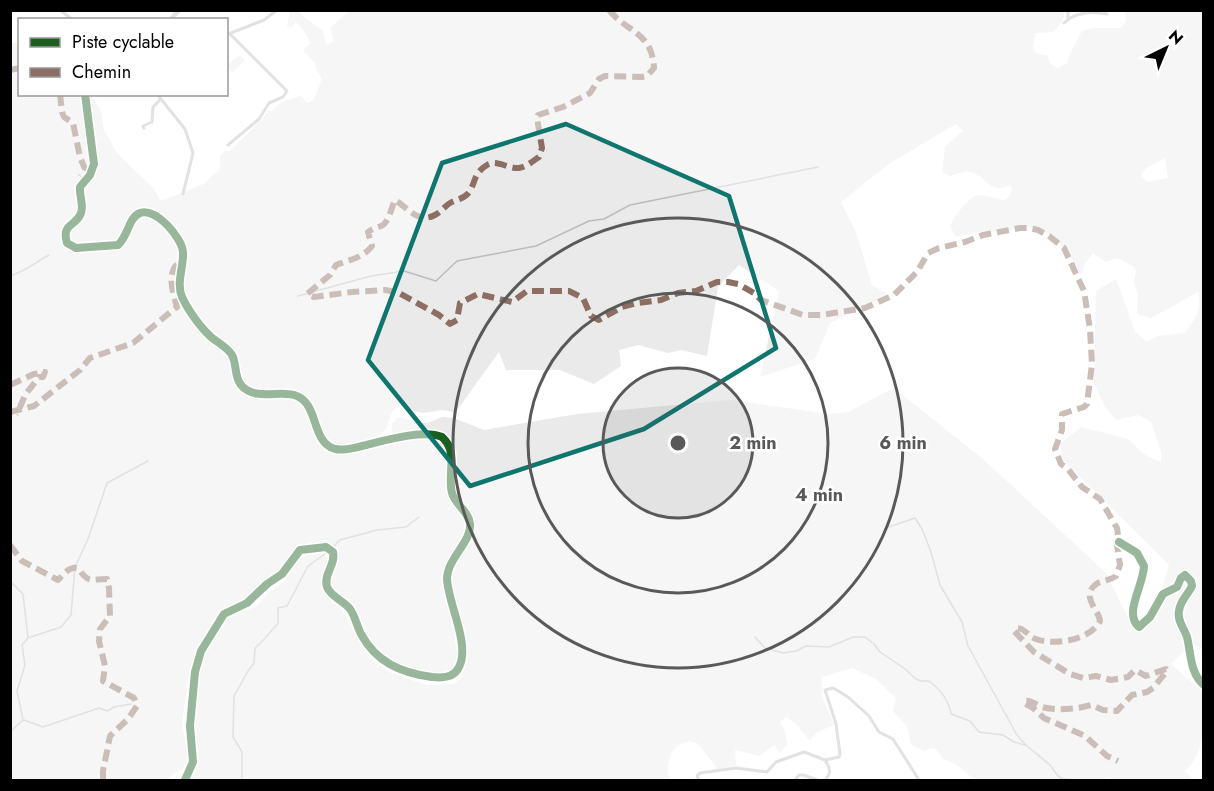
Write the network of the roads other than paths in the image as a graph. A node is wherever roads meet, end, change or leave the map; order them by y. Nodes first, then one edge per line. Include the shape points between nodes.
1 (277, 10) edge
2 (1068, 10) edge
3 (1107, 14) dead end
4 (228, 34) edge
5 (85, 96) edge
6 (159, 96) edge
7 (161, 99) junction
8 (144, 128) dead end
9 (228, 145) dead end
10 (183, 194) dead end
11 (1119, 542) dead end
12 (1203, 685) edge
13 (825, 760) junction
14 (185, 780) edge
15 (699, 780) edge
16 (795, 780) edge
17 (818, 780) edge
18 (825, 780) edge
19 (920, 780) edge

1 - 4 street via 264,20
2 - 3 street via 1066,22 1080,13
4 - 9 street via 287,91 269,103 259,118
5 - 14 street via 94,164 80,187 82,210 65,231 67,243 76,248 118,245 126,238 131,219 140,213 155,214 183,250 183,298 208,334 233,356 239,383 261,394 298,397 307,406 324,442 335,449 427,433 442,437 450,448 453,496 468,515 471,526 447,573 460,628 462,660 449,676 403,671 383,660 365,640 350,609 328,589 326,579 333,552 322,546 300,550 282,574 247,603 224,614 201,651 195,672 190,726 193,762
6 - 7 street
7 - 8 street via 153,107 152,122
7 - 10 street via 185,129 193,153
11 - 12 street via 1137,554 1144,566 1133,609 1139,627 1150,617 1163,594 1177,587 1181,578 1185,575 1191,581 1178,616 1187,638 1188,654
13 - 15 street via 804,752 776,762 767,772 729,768 700,773
13 - 18 street via 830,774
13 - 19 street via 839,758 840,754 825,690 833,688 869,716 879,732 893,739
16 - 17 street via 799,775

